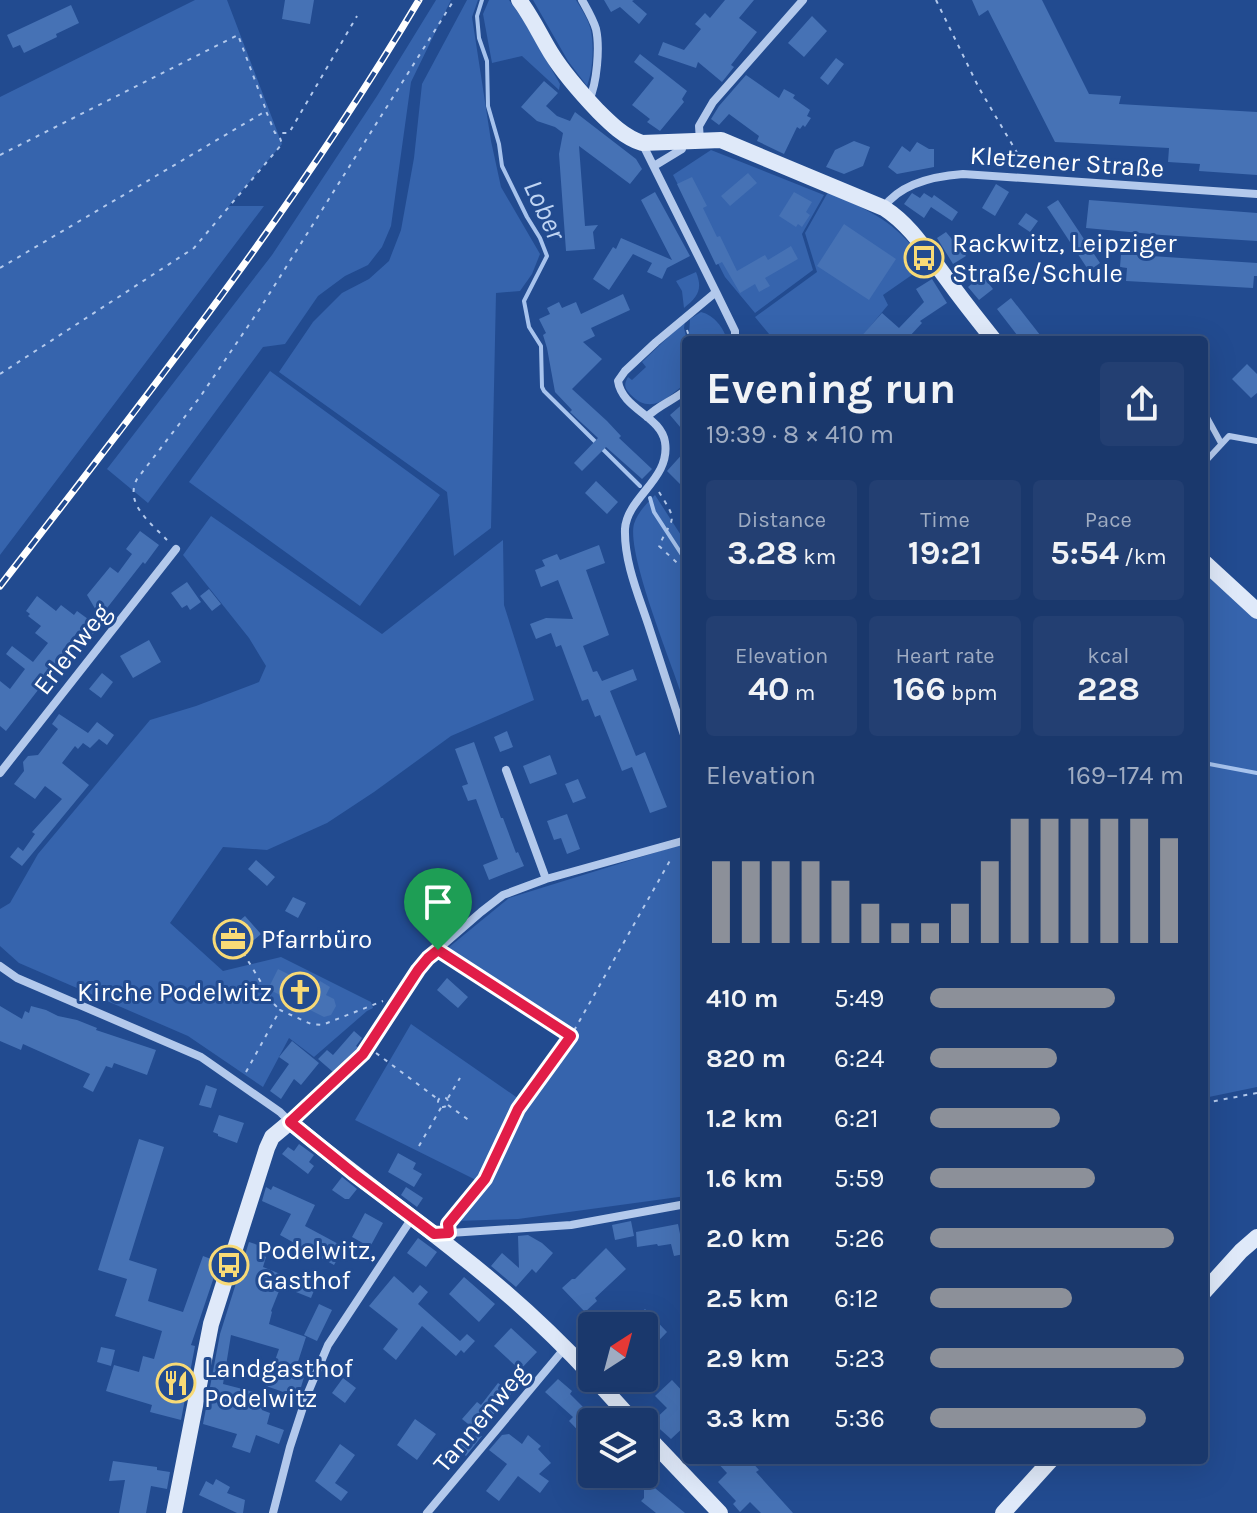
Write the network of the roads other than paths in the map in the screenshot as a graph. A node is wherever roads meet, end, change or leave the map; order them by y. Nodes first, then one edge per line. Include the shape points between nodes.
1 (519, 0) edge
2 (582, 0) edge
3 (803, 0) edge
4 (589, 101) junction
5 (700, 141) junction
6 (642, 143) junction
7 (682, 143) junction
8 (654, 166) junction
9 (1257, 194) edge
10 (884, 208) junction
11 (716, 292) junction
12 (735, 336) edge
13 (991, 336) edge
14 (682, 393) edge
15 (647, 417) junction
16 (1208, 419) edge
17 (1257, 441) edge
18 (1221, 443) junction
19 (1208, 458) edge
20 (176, 549) road end
21 (1208, 566) edge
22 (1257, 611) edge
23 (682, 729) edge
24 (506, 770) dead end
25 (0, 773) edge
26 (682, 841) edge
27 (546, 879) junction
28 (0, 966) edge
29 (290, 1122) junction
30 (682, 1205) edge
31 (412, 1218) junction
32 (441, 1234) junction
33 (1257, 1237) edge
34 (1208, 1288) edge
35 (564, 1349) junction
36 (578, 1363) edge
37 (607, 1392) edge
38 (621, 1408) edge
39 (658, 1448) edge
40 (1047, 1464) edge
41 (174, 1513) edge
42 (273, 1513) edge
43 (427, 1513) edge
44 (720, 1513) edge
45 (1003, 1513) edge

1 - 4 street via 550,52
2 - 4 street via 597,45
3 - 5 street via 713,102 699,126
4 - 6 street via 621,133
5 - 7 street
5 - 10 street via 721,140
6 - 7 street
6 - 8 street
7 - 8 street via 682,149
8 - 11 street
9 - 10 street, Kletzener Straße via 963,174 903,190
10 - 13 street via 913,232
11 - 12 street
11 - 15 street via 618,381 620,391
14 - 15 street
15 - 23 street via 661,431 665,453 651,485 627,518 626,549
16 - 18 lane
17 - 18 lane via 1229,436
18 - 19 lane
20 - 25 street, Erlenweg
21 - 22 street
24 - 27 street
26 - 27 street
27 - 29 street via 489,904 428,958 368,1047
28 - 29 street via 201,1057
29 - 31 street
29 - 41 street via 267,1148 211,1324
30 - 32 street via 571,1225
31 - 32 street
31 - 42 street via 328,1345 307,1395
32 - 35 street
33 - 34 street
35 - 36 street
35 - 43 street, Tannenweg
37 - 38 street
39 - 44 street
40 - 45 street

